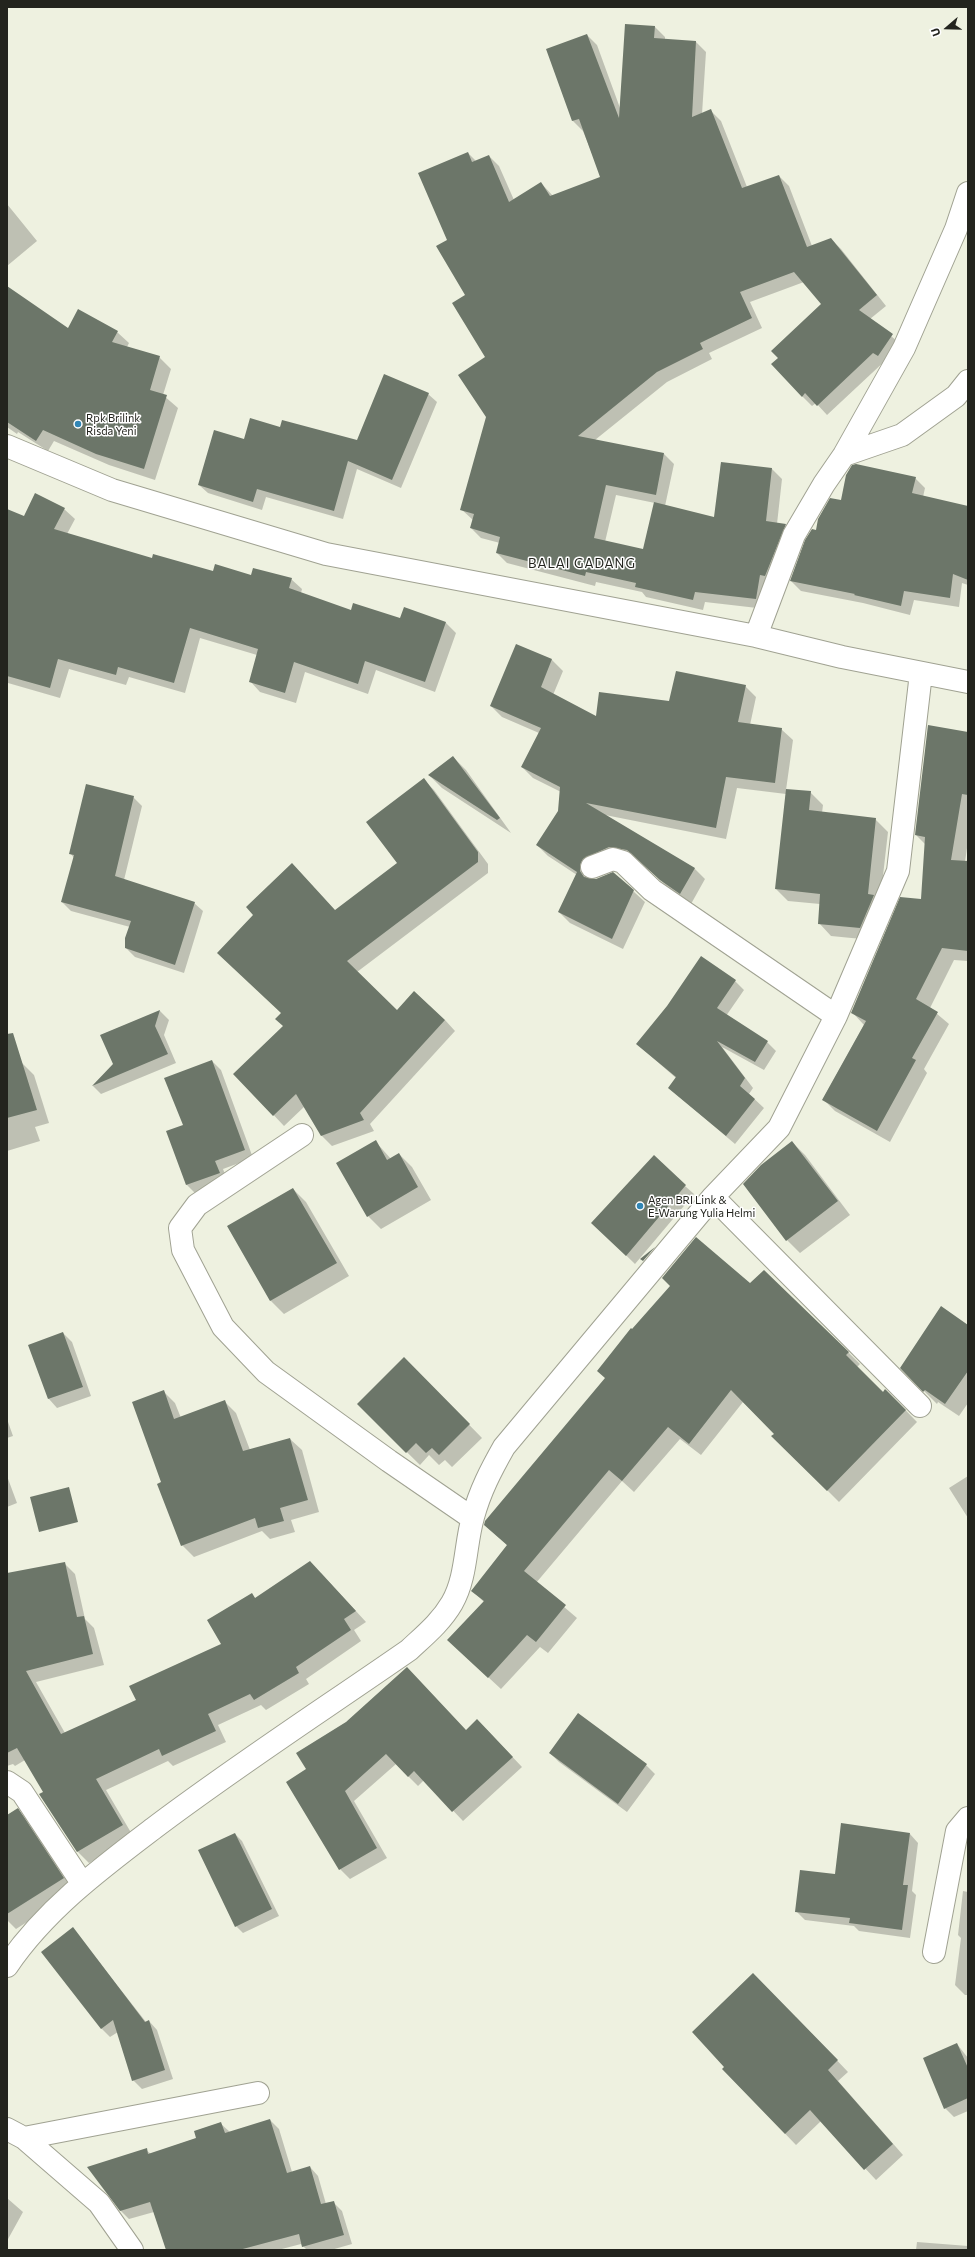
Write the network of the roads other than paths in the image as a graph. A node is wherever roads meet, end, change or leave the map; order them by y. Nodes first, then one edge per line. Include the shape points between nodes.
1 (968, 193) edge
2 (968, 381) edge
3 (7, 446) edge
4 (844, 455) junction
5 (756, 636) junction
6 (921, 673) junction
7 (968, 682) edge
8 (592, 867) dead end
9 (836, 1016) junction
10 (302, 1135) dead end
11 (713, 1197) junction
12 (920, 1406) dead end
13 (472, 1518) junction
14 (7, 1782) edge
15 (968, 1818) edge
16 (82, 1882) junction
17 (934, 1952) dead end
18 (7, 1966) edge
19 (258, 2093) dead end
20 (15, 2133) edge
21 (132, 2250) edge

1 - 4 street via 956,229 904,348
2 - 4 street via 956,396 902,435
3 - 5 street via 112,490 326,554
4 - 5 street via 794,535
5 - 6 street
6 - 7 street
6 - 9 street via 898,871
8 - 9 street via 613,859 623,862 652,890
9 - 11 street via 779,1128
10 - 13 street via 197,1205 180,1228 184,1250 223,1327 266,1372
11 - 12 street
11 - 13 street via 504,1447 484,1483
13 - 16 street via 466,1558 453,1602 438,1623 409,1650 184,1805
14 - 16 street via 22,1792
15 - 17 street via 957,1831
16 - 18 street via 19,1948
19 - 20 street
20 - 21 street via 99,2203

